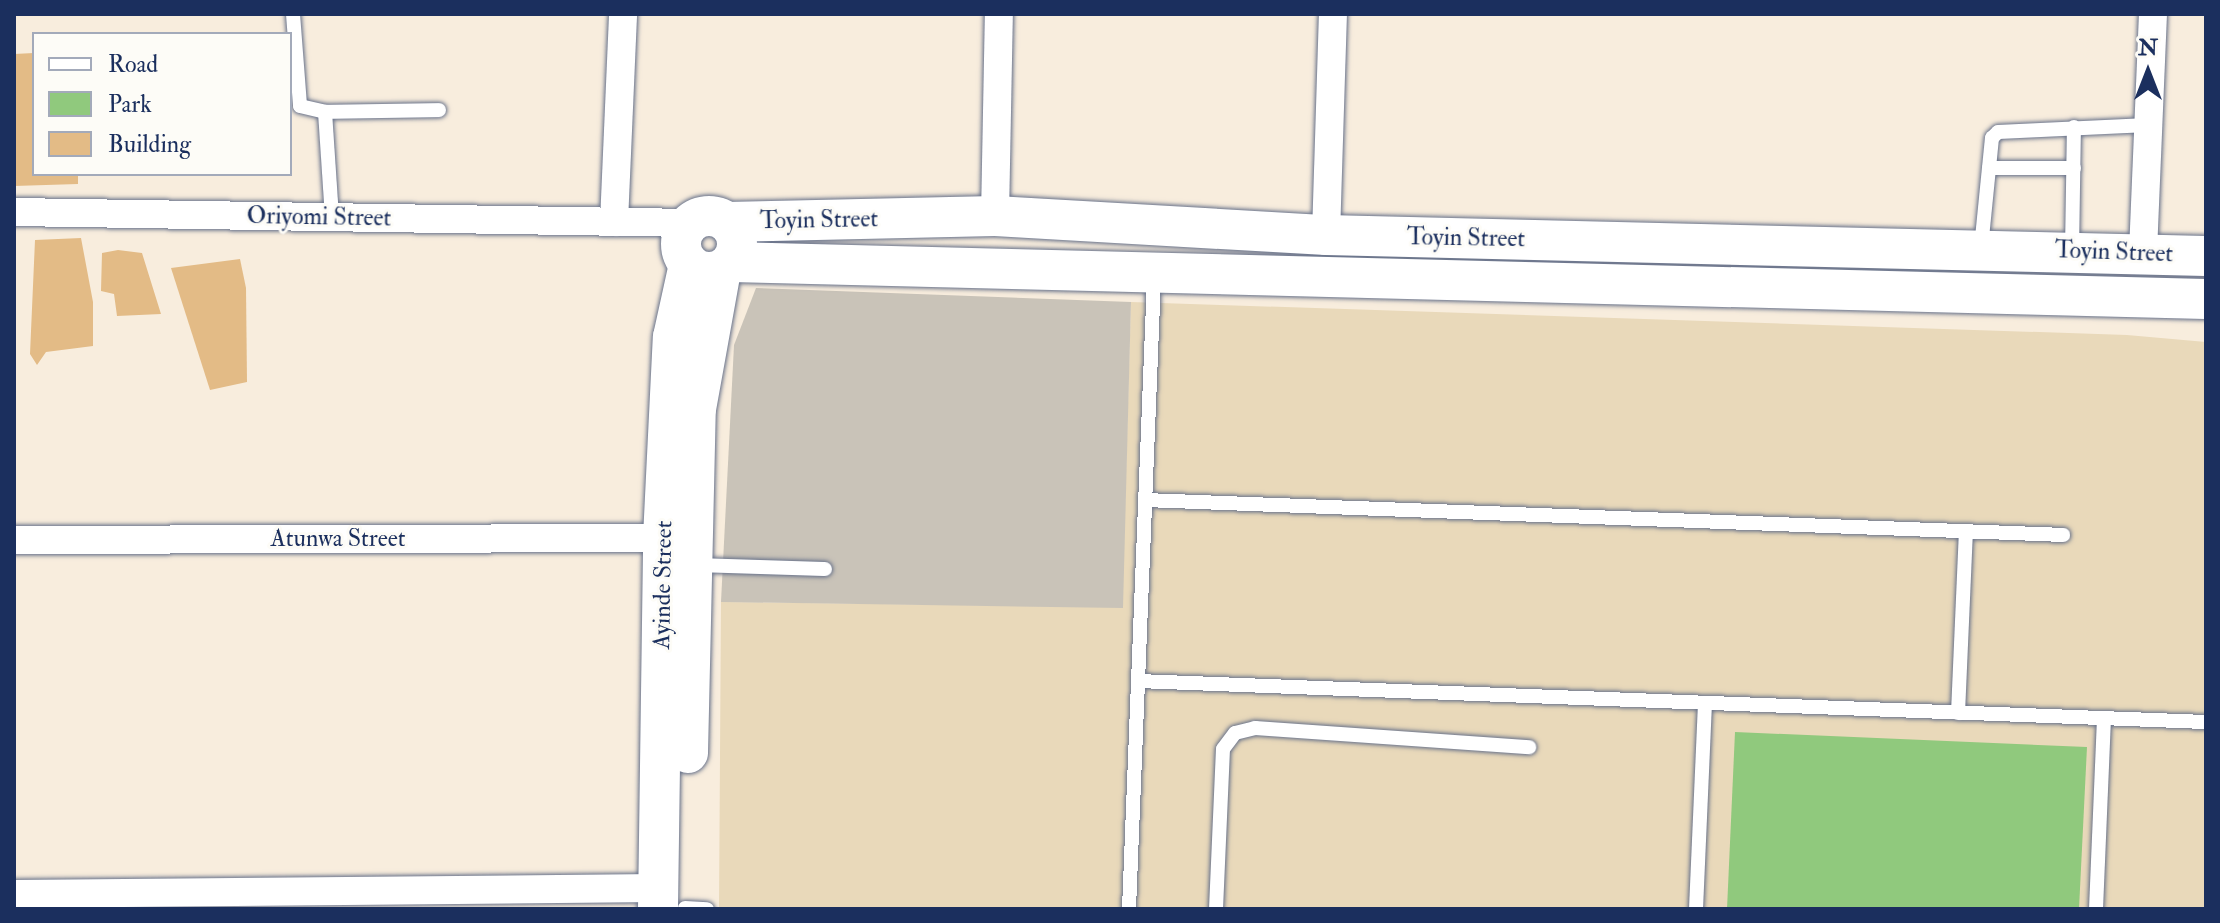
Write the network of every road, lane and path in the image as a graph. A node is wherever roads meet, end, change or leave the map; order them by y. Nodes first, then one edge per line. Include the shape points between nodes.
1 (293, 14) edge
2 (623, 14) edge
3 (999, 14) edge
4 (1333, 14) edge
5 (2153, 14) edge
6 (439, 110) dead end
7 (325, 112) junction
8 (2148, 125) junction
9 (2074, 127) junction
10 (1989, 168) junction
11 (2074, 168) junction
12 (14, 212) edge
13 (995, 216) junction
14 (332, 217) junction
15 (620, 222) junction
16 (1326, 235) junction
17 (707, 247) junction
18 (1981, 248) junction
19 (2072, 251) junction
20 (2143, 252) junction
21 (2206, 256) edge
22 (1154, 276) junction
23 (2206, 299) edge
24 (1145, 500) junction
25 (1966, 531) junction
26 (2063, 535) dead end
27 (663, 538) junction
28 (14, 540) edge
29 (691, 565) junction
30 (825, 569) dead end
31 (1138, 681) junction
32 (1705, 703) junction
33 (1958, 713) junction
34 (2104, 718) junction
35 (2206, 722) edge
36 (1529, 747) dead end
37 (14, 894) edge
38 (679, 905) edge
39 (1129, 909) edge
40 (1216, 909) edge
41 (1696, 909) edge
42 (2096, 909) edge

1 - 7 lane via 296,99 310,112
2 - 15 street
3 - 13 street
4 - 16 street
5 - 8 street
6 - 7 lane
7 - 14 lane
8 - 9 lane
8 - 20 street
9 - 10 lane via 1998,132 1992,138
9 - 11 lane
10 - 11 lane
10 - 18 lane
11 - 19 lane
12 - 14 street, Oriyomi Street
13 - 16 street, Toyin Street
13 - 17 street, Toyin Street
14 - 15 street, Oriyomi Street
15 - 17 street, Toyin Street
16 - 18 street, Toyin Street
17 - 22 street, Toyin Street via 836,262
17 - 27 street, Ayinde Street via 673,337
17 - 29 street, Ayinde Street
18 - 19 street, Toyin Street
19 - 20 street, Toyin Street
20 - 21 street, Toyin Street
22 - 23 street, Toyin Street
22 - 24 lane
24 - 25 lane
24 - 31 lane
25 - 26 lane
25 - 33 lane
27 - 28 street, Atunwa Street
27 - 38 street, Ayinde Street
29 - 30 lane
29 - 38 street, Ayinde Street
31 - 32 lane
31 - 39 lane
32 - 33 lane
32 - 41 lane
33 - 34 lane
34 - 35 lane
34 - 42 lane
36 - 40 lane via 1255,728 1235,733 1223,749
37 - 38 street

